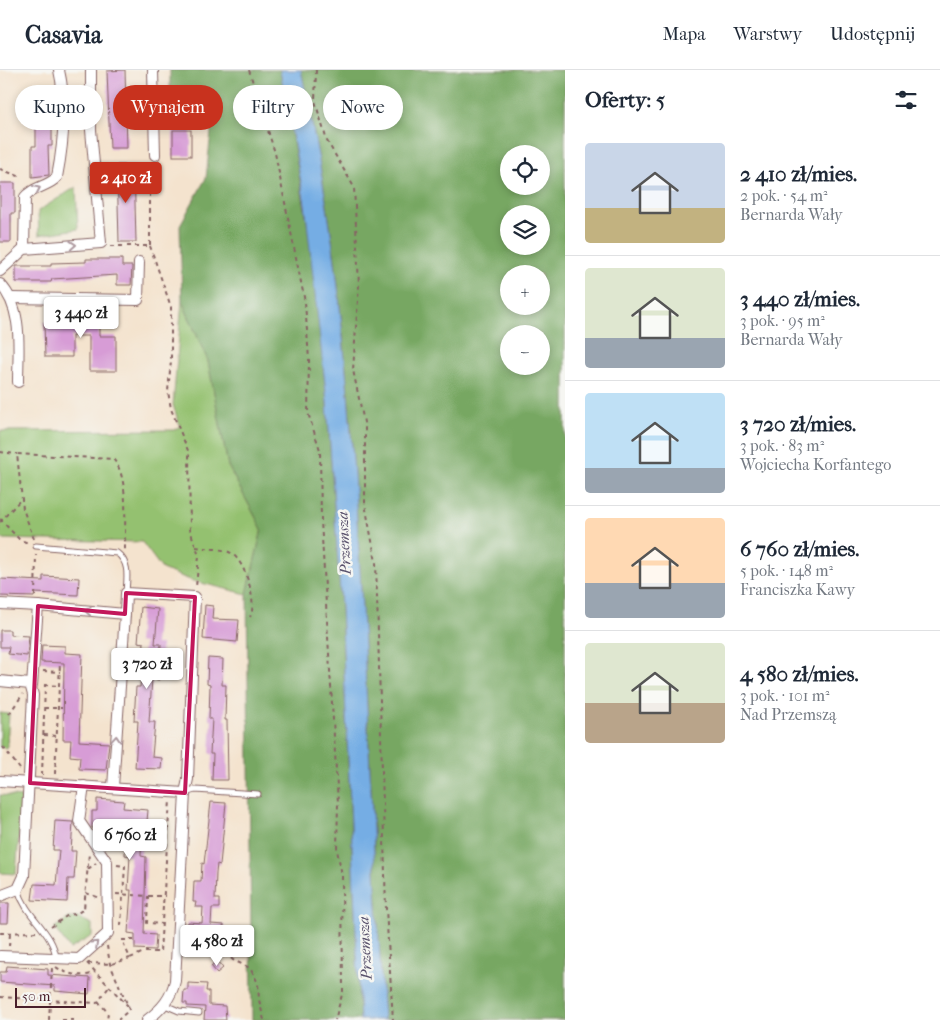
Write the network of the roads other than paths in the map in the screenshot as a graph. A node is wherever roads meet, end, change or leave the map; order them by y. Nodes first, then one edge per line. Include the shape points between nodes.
1 (59, 70) edge
2 (91, 70) edge
3 (154, 70) edge
4 (155, 155) dead end
5 (24, 248) junction
6 (139, 262) dead end
7 (0, 271) edge
8 (0, 284) edge
9 (10, 298) junction
10 (18, 382) dead end
11 (36, 546) road end
12 (126, 593) junction
13 (0, 604) edge
14 (37, 606) junction
15 (125, 614) junction
16 (0, 682) edge
17 (31, 684) junction
18 (0, 781) edge
19 (30, 783) junction
20 (84, 786) junction
21 (113, 787) junction
22 (184, 793) junction
23 (258, 794) dead end
24 (18, 889) junction
25 (0, 896) edge
26 (0, 956) edge
27 (56, 958) junction
28 (165, 1005) junction
29 (199, 1013) dead end
30 (147, 1020) edge

5 -> 1 street via 25,197 32,189 58,177 65,110
5 -> 2 street via 102,243 91,130
3 - 4 street
5 - 7 street
6 - 9 street via 138,300
8 - 9 street
9 - 10 street via 18,330
11 - 12 lane via 117,553 127,565
12 - 15 street
12 - 22 street via 195,597 188,779
13 - 14 street
15 -> 14 street
14 - 17 street
21 -> 15 street
16 - 17 street
17 - 19 street
18 - 19 street
19 - 20 street
19 - 24 street via 24,876
20 - 21 street
27 -> 20 street via 83,961 109,933 102,864 79,822
21 - 22 street
22 - 23 lane via 195,790
22 - 28 street via 174,987
24 - 25 street
24 - 27 lane via 22,904 54,945
26 - 27 street
28 - 29 lane via 179,1011
28 - 30 street

